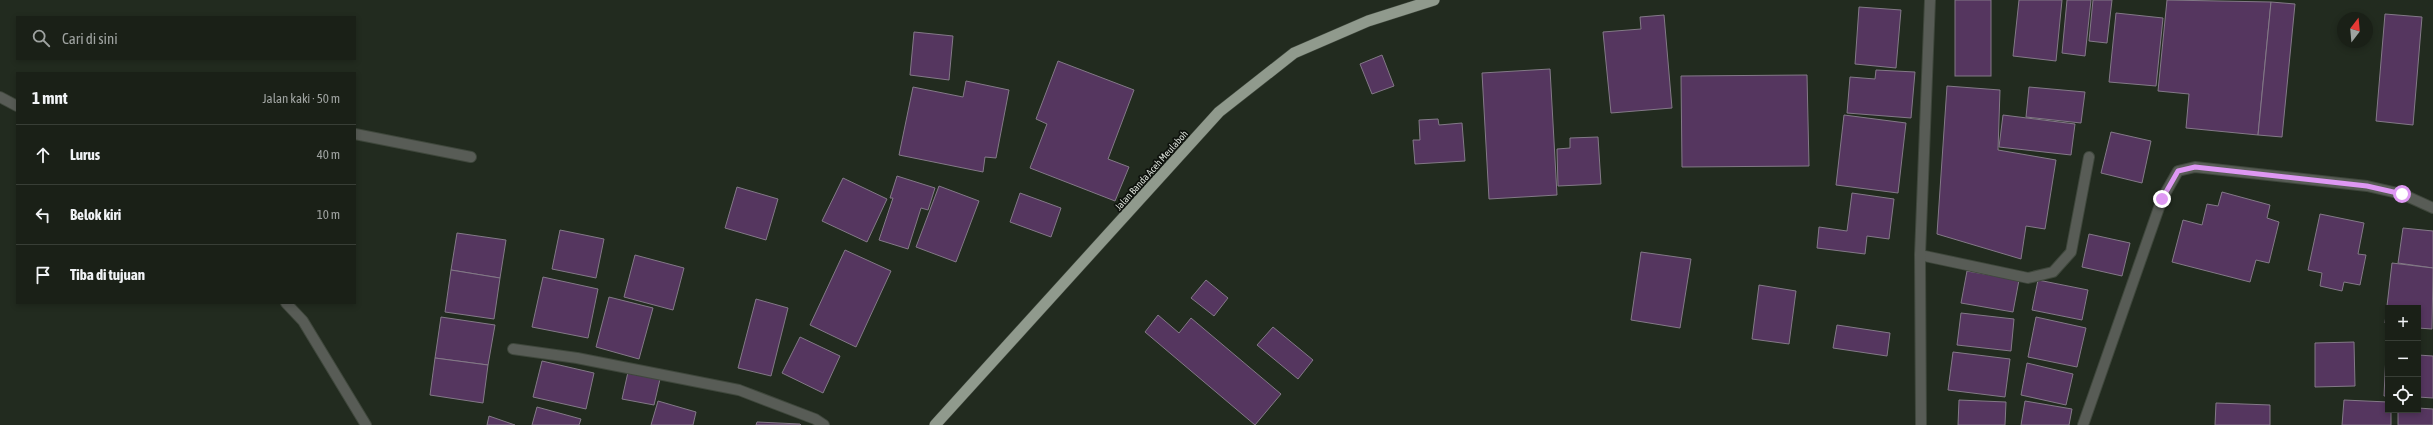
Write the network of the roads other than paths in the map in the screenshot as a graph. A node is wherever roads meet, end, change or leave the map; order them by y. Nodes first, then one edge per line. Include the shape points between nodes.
1 (1434, 0) edge
2 (1930, 0) edge
3 (0, 97) edge
4 (16, 105) edge
5 (356, 134) edge
6 (471, 157) dead end
7 (2090, 157) dead end
8 (2433, 208) edge
9 (1920, 255) junction
10 (287, 304) edge
11 (513, 349) dead end
12 (366, 425) edge
13 (824, 425) edge
14 (935, 425) edge
15 (1921, 425) edge
16 (2083, 425) edge

1 - 14 highway, Jalan Banda Aceh Meulaboh via 1368,21 1294,53 1219,112
2 - 9 street
3 - 4 street
5 - 6 street
7 - 9 street via 2071,252 2053,272 2028,278
8 - 16 street via 2402,194 2367,186 2195,167 2178,171 2162,199
9 - 15 street
10 - 12 street via 303,321
11 - 13 street via 577,358 739,390 815,419

